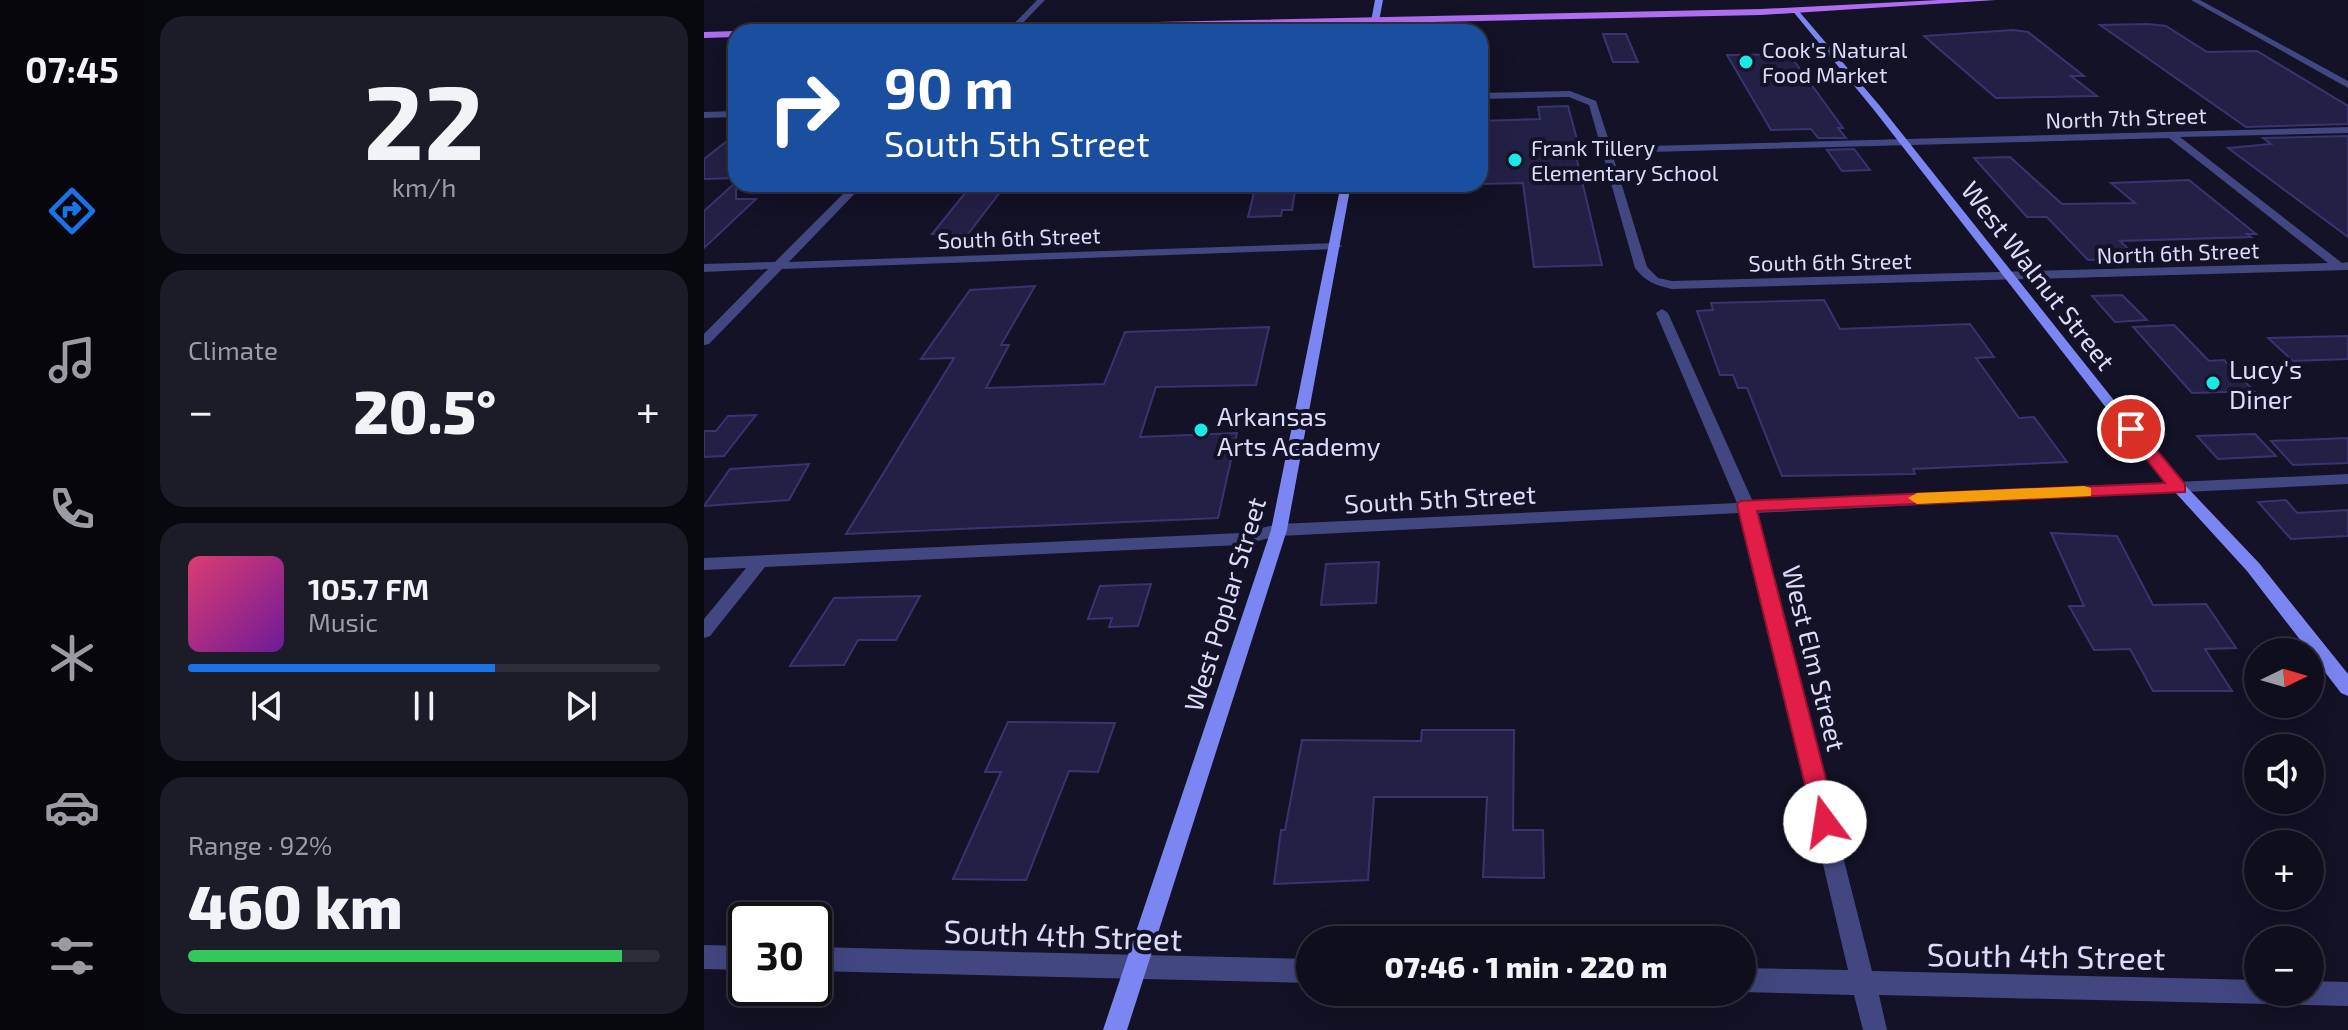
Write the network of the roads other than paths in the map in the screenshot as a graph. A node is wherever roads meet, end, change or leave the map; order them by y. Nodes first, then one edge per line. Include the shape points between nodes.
1 (1041, 0) edge
2 (1379, 0) edge
3 (1767, 0) edge
4 (1975, 0) edge
5 (1991, 0) edge
6 (2195, 0) edge
7 (1793, 4) edge
8 (1741, 13) junction
9 (1376, 20) junction
10 (1018, 24) edge
11 (1230, 24) edge
12 (1375, 24) edge
13 (728, 34) edge
14 (704, 35) edge
15 (2348, 85) edge
16 (1488, 96) edge
17 (728, 114) edge
18 (704, 115) edge
19 (2348, 130) edge
20 (2171, 135) junction
21 (1905, 143) junction
22 (1609, 150) junction
23 (851, 192) edge
24 (1345, 192) edge
25 (1336, 246) junction
26 (778, 266) junction
27 (704, 268) edge
28 (2345, 268) edge
29 (2009, 277) junction
30 (1662, 313) dead end
31 (704, 341) edge
32 (2348, 479) edge
33 (2179, 488) junction
34 (1746, 505) junction
35 (1279, 530) junction
36 (760, 562) junction
37 (704, 564) edge
38 (704, 631) edge
39 (2348, 688) edge
40 (704, 957) edge
41 (728, 958) edge
42 (832, 959) edge
43 (1134, 966) junction
44 (1296, 971) edge
45 (1756, 980) edge
46 (1865, 983) junction
47 (2348, 994) edge
48 (1115, 1030) edge
49 (1875, 1030) edge

1 - 10 street
2 - 9 main road
3 - 8 main road
4 - 5 main road
4 - 7 main road
6 - 15 street
7 - 8 main road
7 - 21 main road, West Walnut Street
8 - 9 main road
9 - 11 main road
9 - 12 main road
13 - 14 main road
16 - 22 street via 1584,97 1593,103
17 - 18 street
19 - 20 street, North 7th Street
20 - 21 street, North 7th Street
20 - 28 street
21 - 22 street, North 7th Street
21 - 29 main road, West Walnut Street
22 - 29 street, South 6th Street via 1641,268 1654,281 1672,285
23 - 26 street
24 - 25 main road, West Poplar Street
25 - 26 street, South 6th Street
25 - 35 main road, West Poplar Street
26 - 27 street, South 6th Street
26 - 31 street
28 - 29 street, North 6th Street
29 - 33 main road, West Walnut Street
30 - 34 street, West Elm Street
32 - 33 street, South 5th Street
33 - 34 street, South 5th Street
33 - 39 main road, West Walnut Street via 2253,567
34 - 35 street, South 5th Street
34 - 46 street, West Elm Street
35 - 36 street, South 5th Street via 1240,539
35 - 43 main road, West Poplar Street
36 - 37 street, South 5th Street
36 - 38 street
40 - 41 street
42 - 43 street, South 4th Street
43 - 44 street, South 4th Street
43 - 48 main road, West Poplar Street
45 - 46 street, South 4th Street
46 - 47 street, South 4th Street
46 - 49 street, West Elm Street

